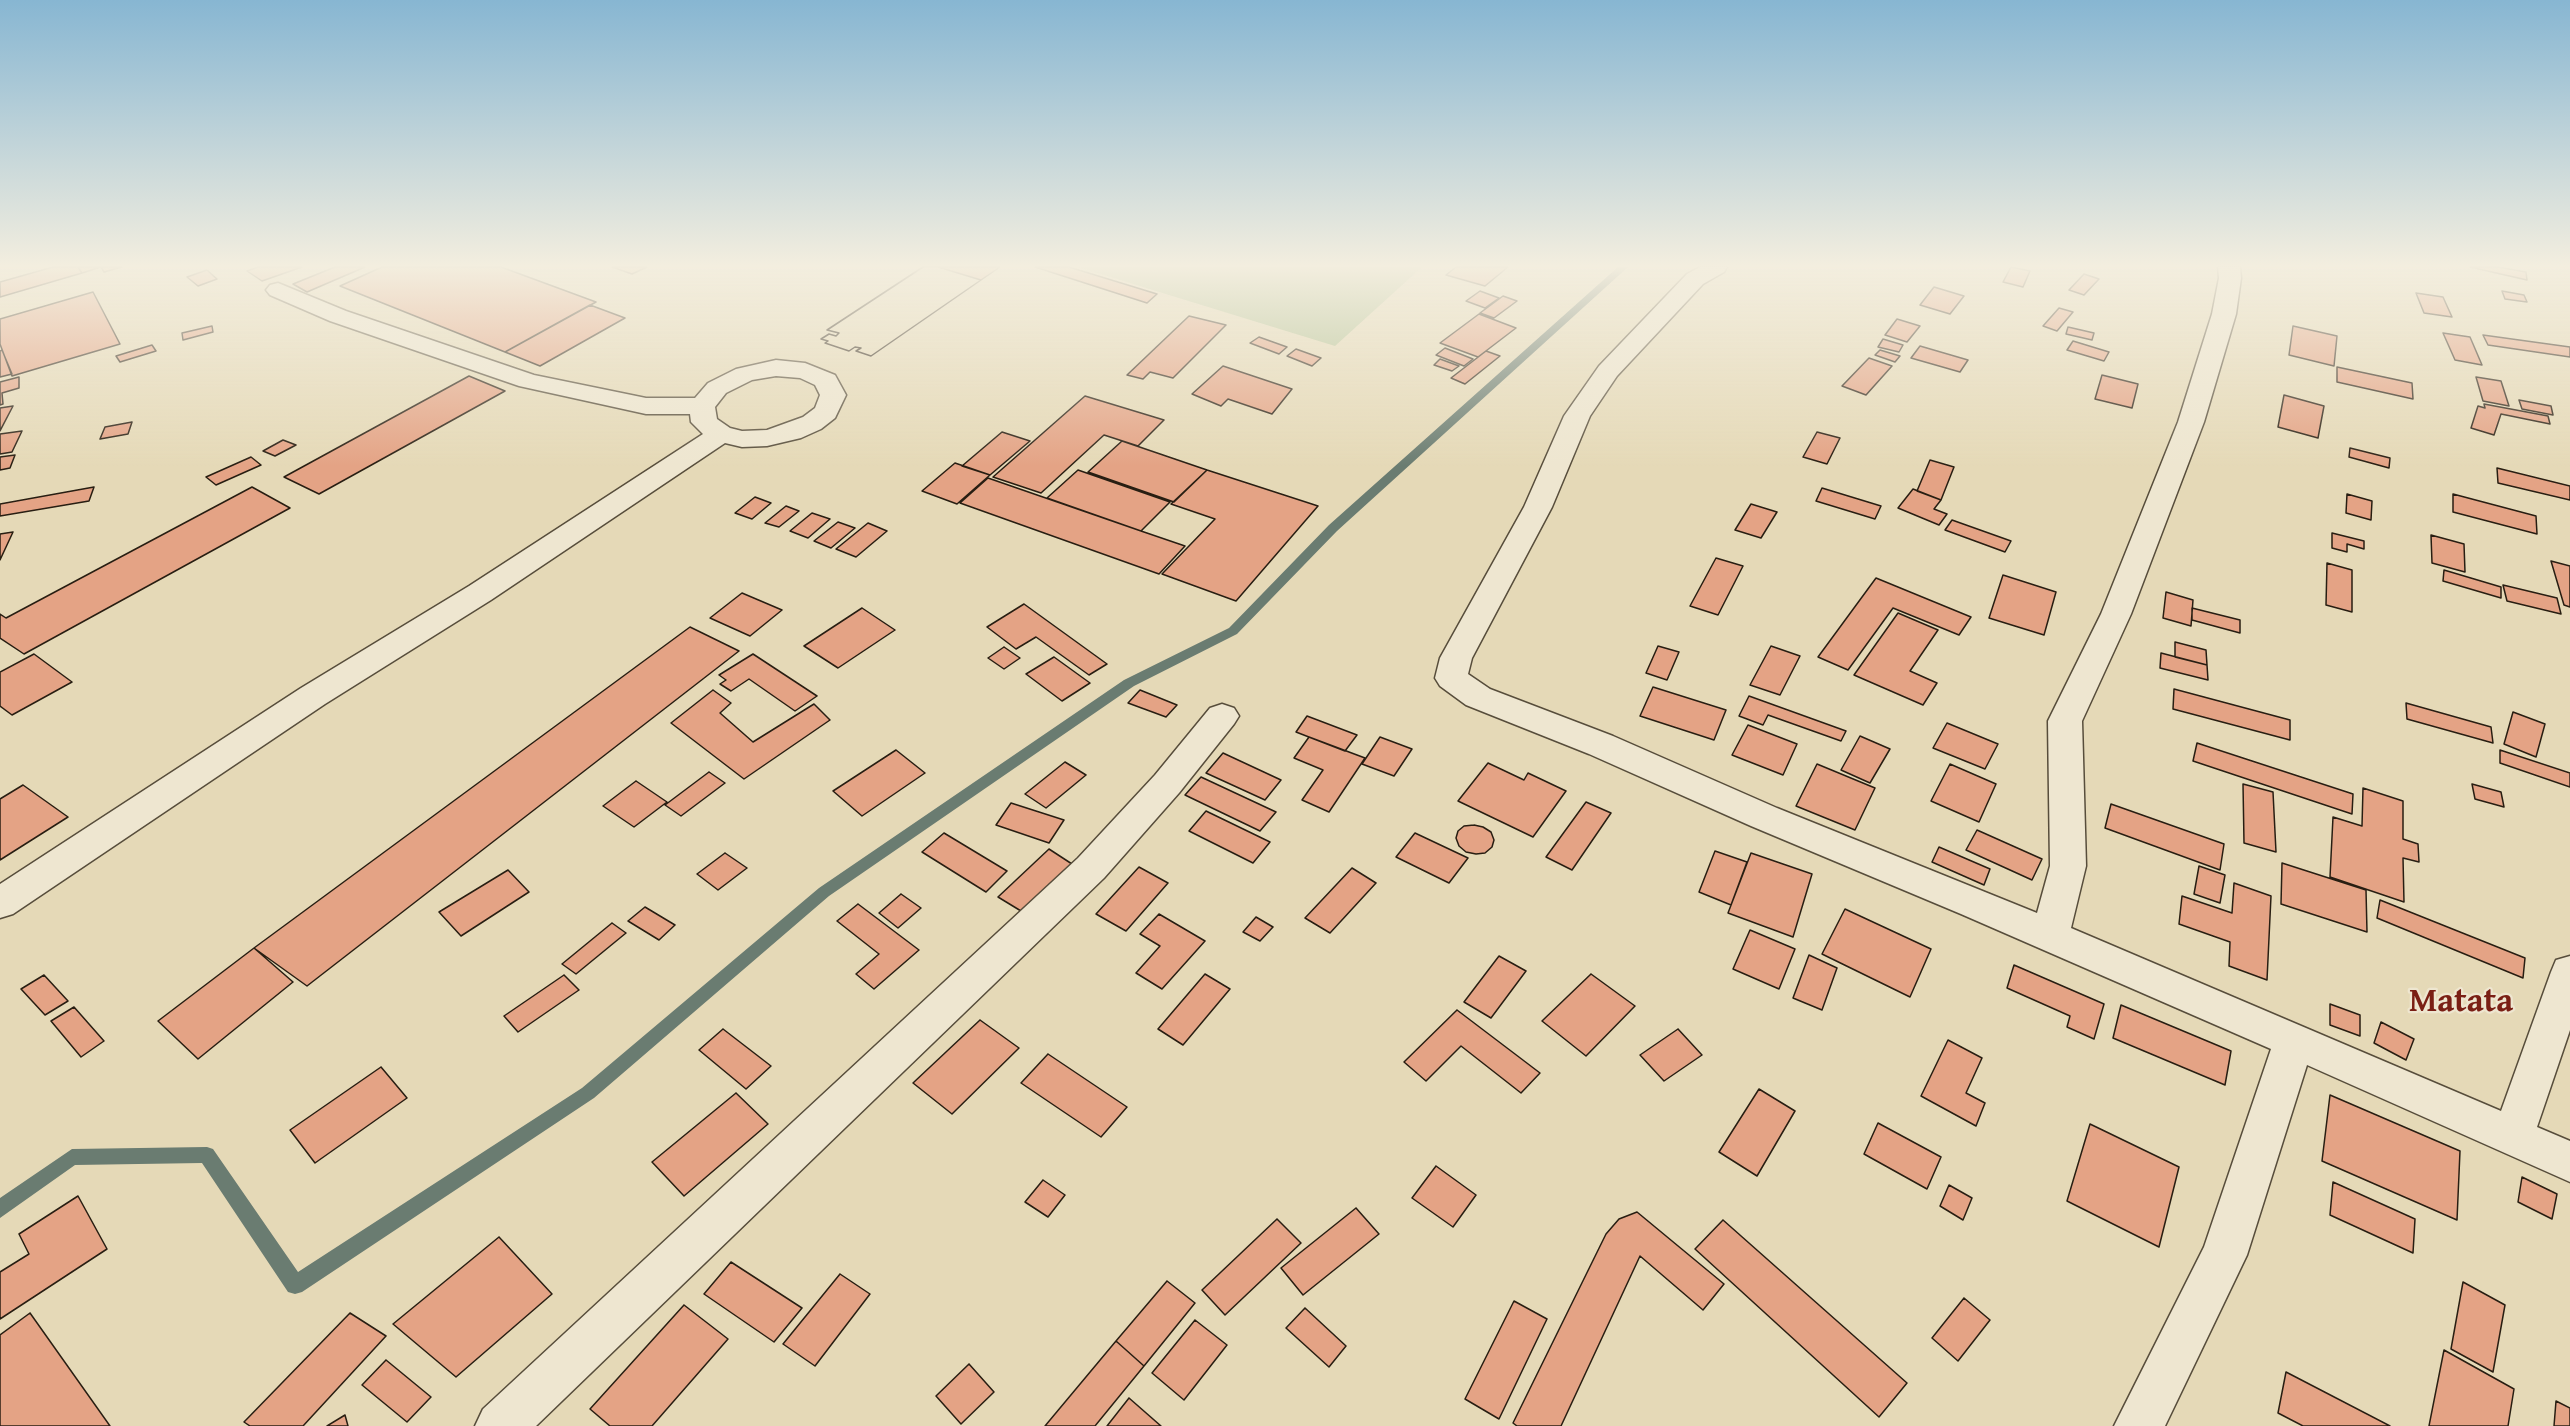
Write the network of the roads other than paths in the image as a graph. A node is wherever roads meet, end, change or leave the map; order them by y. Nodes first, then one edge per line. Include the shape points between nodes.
1 (389, 334) edge
2 (1643, 334) edge
3 (2218, 334) edge
4 (702, 406) junction
5 (721, 434) junction
6 (1222, 716) dead end
7 (0, 903) edge
8 (2050, 936) junction
9 (2570, 972) edge
10 (2294, 1040) junction
11 (2513, 1136) junction
12 (2570, 1162) edge
13 (500, 1426) edge
14 (2139, 1426) edge

1 - 4 street via 528,381 646,406
2 - 8 street via 1608,371 1577,416 1538,507 1456,658 1451,678 1478,697 1601,745
3 - 8 street via 2192,422 2116,614 2065,721 2068,866
4 - 5 street via 704,422
4 - 5 street via 717,388 745,374 776,368 805,370 826,380 833,395 826,412 792,432 742,439
5 - 7 street
6 - 13 street via 1091,868
8 - 10 street
9 - 11 street
10 - 11 street
10 - 14 street via 2224,1255
11 - 12 street

